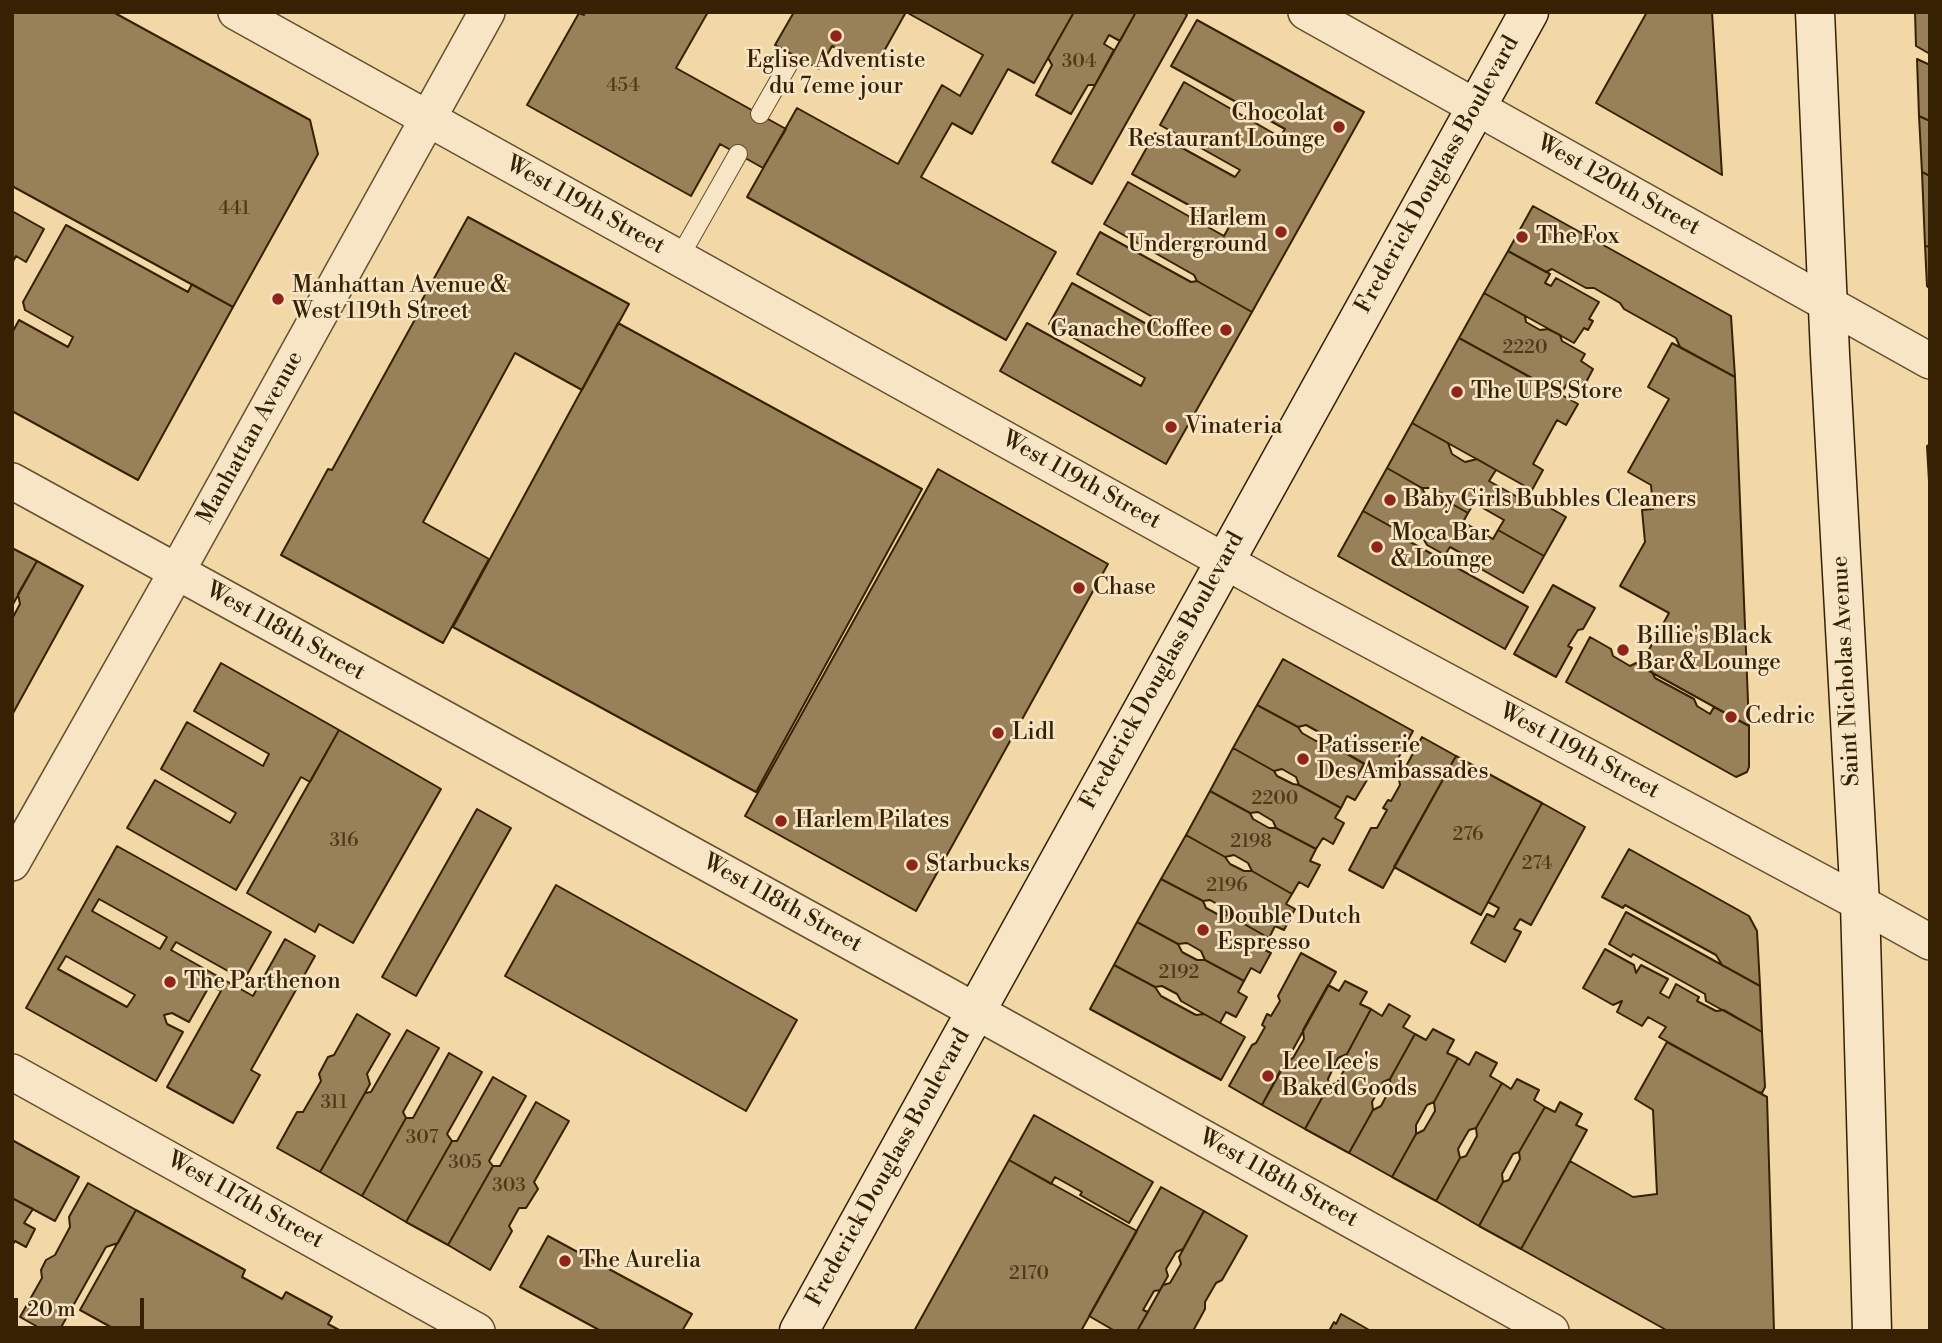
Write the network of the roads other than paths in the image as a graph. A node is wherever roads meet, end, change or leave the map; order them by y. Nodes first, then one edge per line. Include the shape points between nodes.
1 (236, 12) edge
2 (487, 12) edge
3 (1306, 12) edge
4 (1528, 12) edge
5 (1815, 12) edge
6 (788, 65) dead end
7 (1476, 107) junction
8 (760, 114) dead end
9 (428, 118) junction
10 (738, 154) dead end
11 (679, 258) junction
12 (1828, 304) junction
13 (1930, 360) edge
14 (12, 481) edge
15 (1224, 561) junction
16 (176, 573) junction
17 (12, 863) edge
18 (1860, 903) junction
19 (1930, 942) edge
20 (976, 1011) junction
21 (12, 1072) edge
22 (477, 1331) edge
23 (799, 1331) edge
24 (1550, 1331) edge
25 (1872, 1331) edge

1 - 9 street, West 119th Street
2 - 9 street, Manhattan Avenue
3 - 7 street, West 120th Street
4 - 7 main road, Frederick Douglass Boulevard
5 - 12 main road, Saint Nicholas Avenue
6 - 8 lane
7 - 12 street, West 120th Street
7 - 15 main road, Frederick Douglass Boulevard
9 - 11 street, West 119th Street
9 - 16 street, Manhattan Avenue
10 - 11 lane
11 - 15 street, West 119th Street
12 - 13 street, West 120th Street
12 - 18 main road, Saint Nicholas Avenue
14 - 16 street, West 118th Street
15 - 18 street, West 119th Street
15 - 20 main road, Frederick Douglass Boulevard
16 - 17 street, Manhattan Avenue
16 - 20 street, West 118th Street
18 - 19 street, West 119th Street
18 - 25 main road, Saint Nicholas Avenue
20 - 23 main road, Frederick Douglass Boulevard
20 - 24 street, West 118th Street
21 - 22 street, West 117th Street

